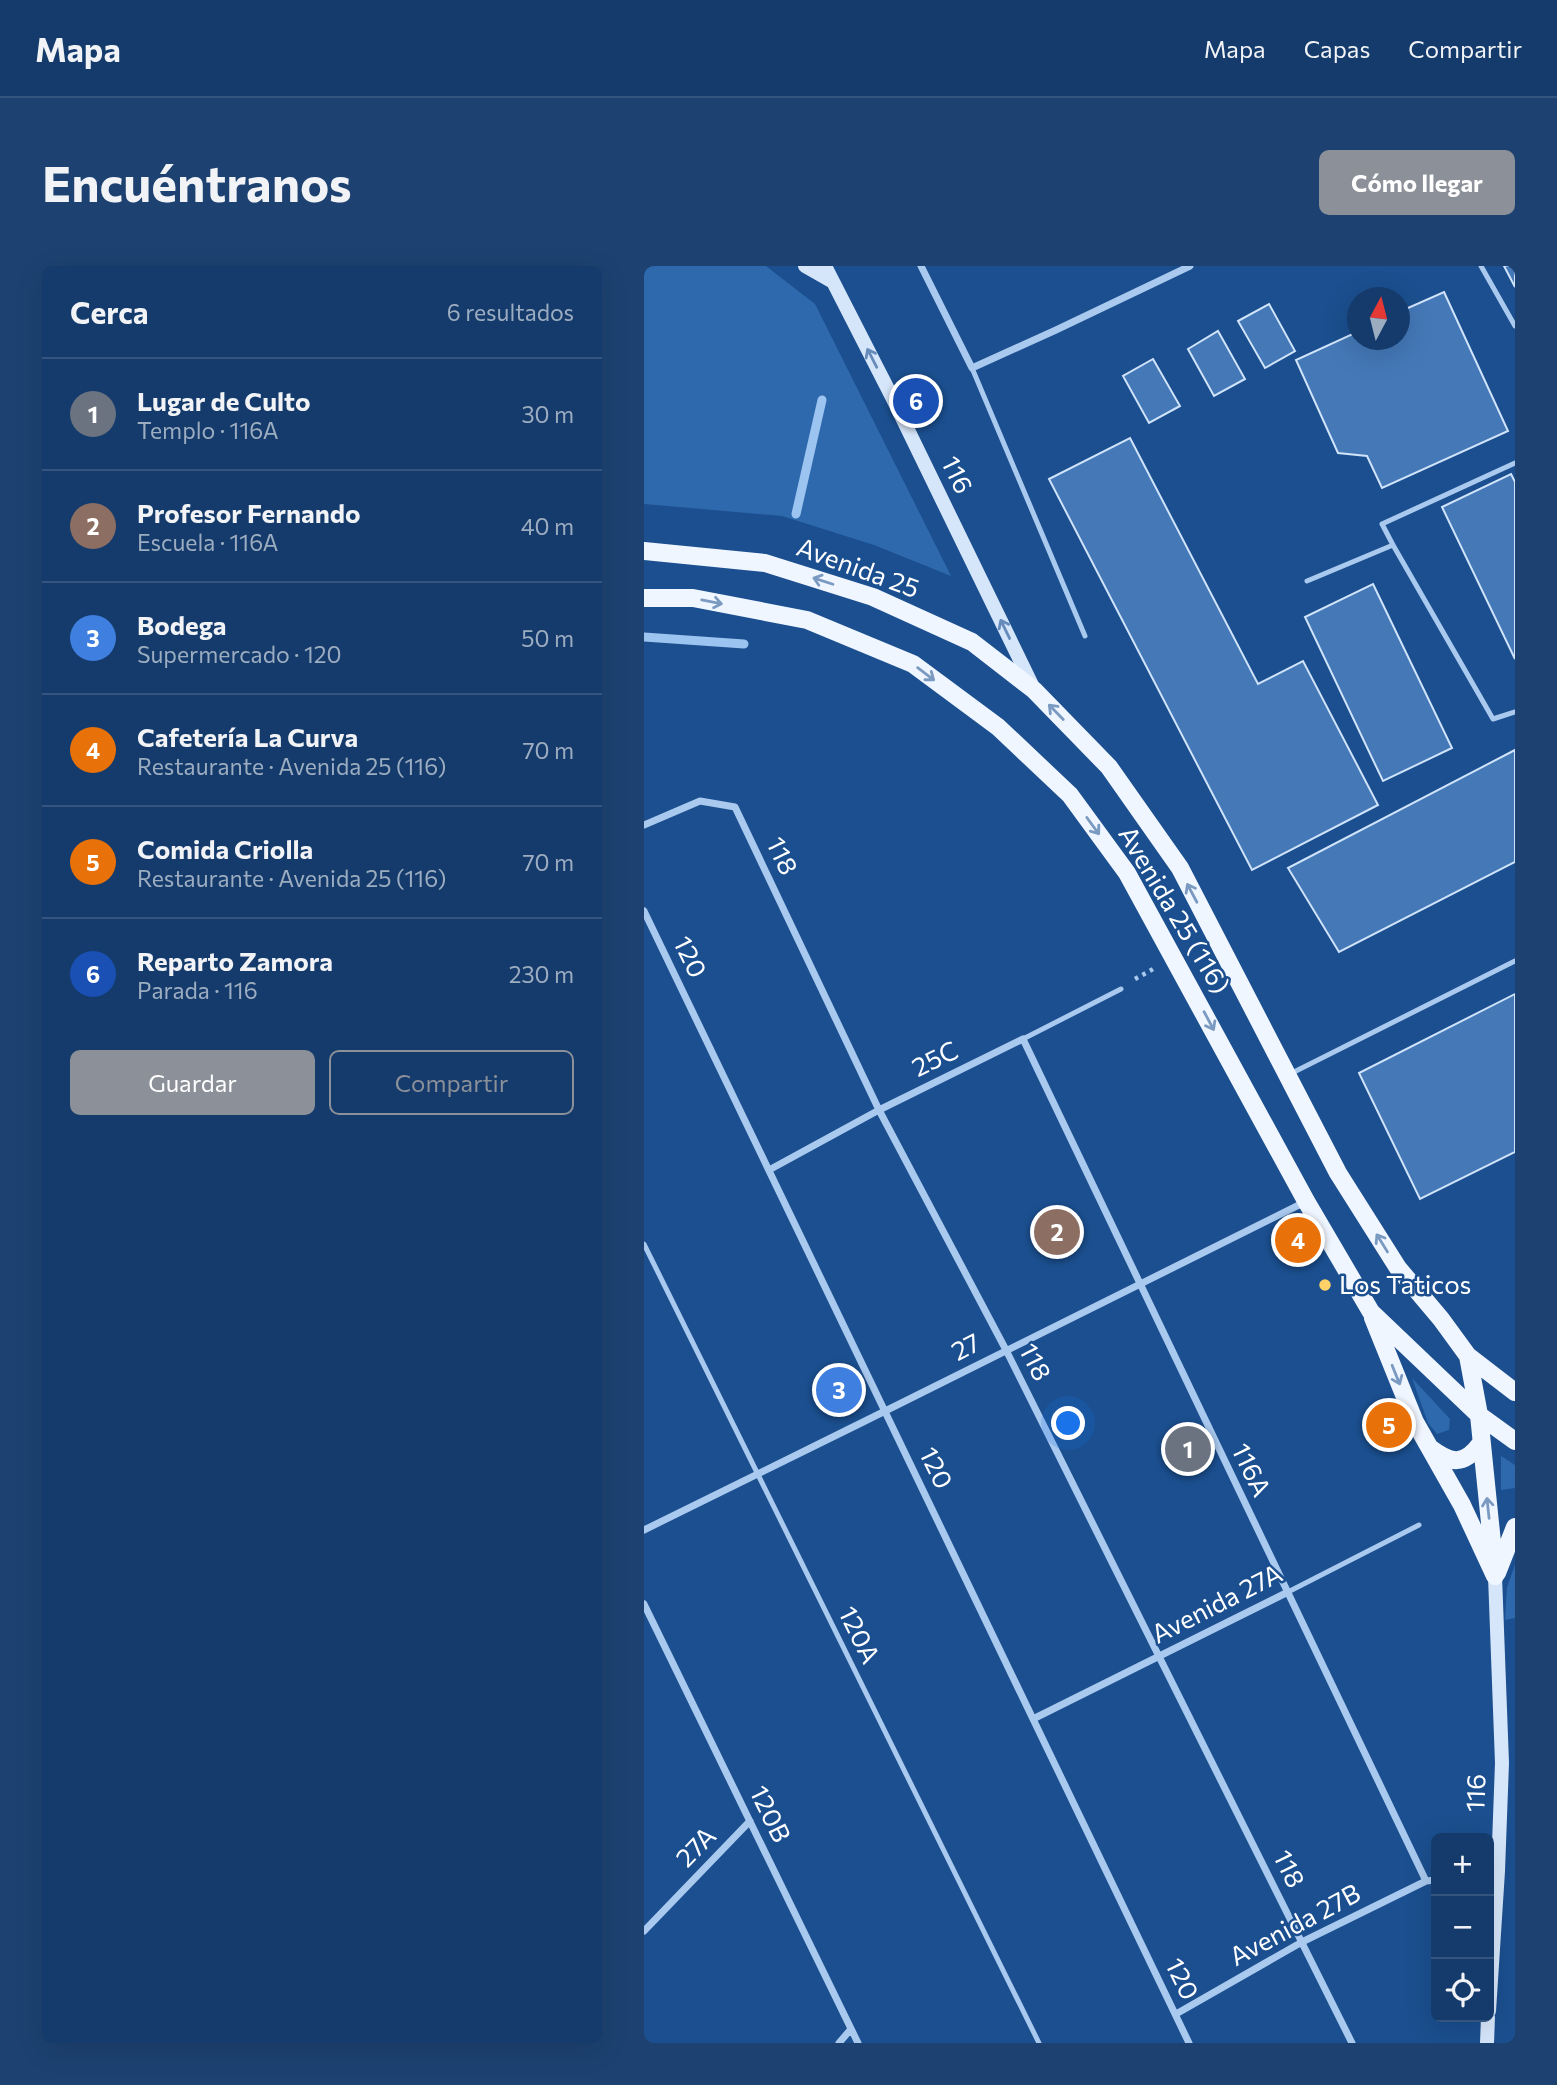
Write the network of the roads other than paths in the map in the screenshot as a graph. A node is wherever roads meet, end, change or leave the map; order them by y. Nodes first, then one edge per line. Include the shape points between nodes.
1 (805, 266) edge
2 (825, 266) edge
3 (921, 266) edge
4 (1190, 266) edge
5 (1480, 266) edge
6 (833, 282) junction
7 (1515, 326) edge
8 (972, 368) junction
9 (1515, 463) edge
10 (1393, 545) junction
11 (644, 551) edge
12 (1307, 581) dead end
13 (644, 598) edge
14 (1085, 636) dead end
15 (1034, 690) junction
16 (1515, 712) edge
17 (644, 825) edge
18 (644, 911) edge
19 (1515, 961) edge
20 (1121, 989) road end
21 (1023, 1039) junction
22 (1288, 1075) junction
23 (879, 1110) junction
24 (769, 1170) junction
25 (1306, 1201) junction
26 (644, 1244) edge
27 (1139, 1285) junction
28 (1371, 1312) junction
29 (1006, 1350) junction
30 (1468, 1356) junction
31 (1515, 1391) edge
32 (886, 1412) junction
33 (1479, 1415) junction
34 (1515, 1441) edge
35 (1481, 1443) junction
36 (1430, 1448) junction
37 (759, 1474) junction
38 (1419, 1525) dead end
39 (1515, 1527) edge
40 (644, 1530) edge
41 (1495, 1576) junction
42 (1286, 1593) junction
43 (644, 1604) edge
44 (1160, 1656) junction
45 (1033, 1719) junction
46 (750, 1821) junction
47 (1494, 1871) edge
48 (1431, 1880) edge
49 (1426, 1881) junction
50 (1493, 1896) edge
51 (644, 1931) edge
52 (1302, 1942) junction
53 (1491, 1959) edge
54 (1176, 2014) junction
55 (1488, 2022) edge
56 (851, 2029) junction
57 (839, 2043) edge
58 (858, 2043) edge
59 (1039, 2043) edge
60 (1189, 2043) edge
61 (1352, 2043) edge
62 (1487, 2043) edge

1 - 6 main road
2 - 6 main road, 116
3 - 8 street
4 - 8 street
5 - 7 lane
15 -> 6 main road, 116
8 - 14 lane
9 - 10 lane via 1382,524
10 - 12 lane
10 - 16 lane via 1493,719
15 -> 11 main road, Avenida 25 via 972,642 873,597 765,563
13 -> 25 main road, Avenida 25 (116) via 693,598 807,620 913,664 998,727 1070,795 1127,873
22 -> 15 main road, Avenida 25 (116) via 1180,868 1108,767
17 - 23 street, 118 via 700,801 735,807
18 - 24 street, 120
19 - 22 lane
20 - 21 lane, 25C
21 - 23 street, 25C
21 - 27 street, 116A
30 -> 22 main road, Avenida 25 (116) via 1398,1268 1338,1173
23 - 24 street, 25C
23 - 29 street, 118
24 - 32 street, 120
25 - 27 street, 27
25 - 28 main road, Avenida 25 (116)
26 - 37 lane, 120A
27 - 29 street, 27
27 - 42 street, 116A
28 - 33 main road, Avenida 25 (116)
28 -> 36 main road
29 - 32 street, 27
29 - 44 street, 118
30 - 31 main road
30 - 33 main road
32 - 37 street, 27
32 - 45 street, 120
33 - 34 main road
33 - 35 main road
35 - 36 main road via 1471,1456 1457,1460 1444,1459
41 -> 35 main road
36 - 41 main road
37 - 40 street, 27
37 - 59 lane, 120A
38 - 42 lane, Avenida 27A
39 - 41 main road
41 - 47 main road, 116 via 1502,1763
42 - 44 street, Avenida 27A
42 - 49 street, 116A
43 - 46 street, 120B
44 - 45 street, Avenida 27A
44 - 52 street, 118
45 - 54 street, 120
46 - 51 street, 27A
46 - 56 street, 120B
48 - 49 street, Avenida 27B
49 - 52 street, Avenida 27B
50 - 53 main road, 116
52 - 54 street, Avenida 27B
52 - 61 street, 118
54 - 60 street, 120
55 - 62 main road
56 - 57 street
56 - 58 street, 120B

